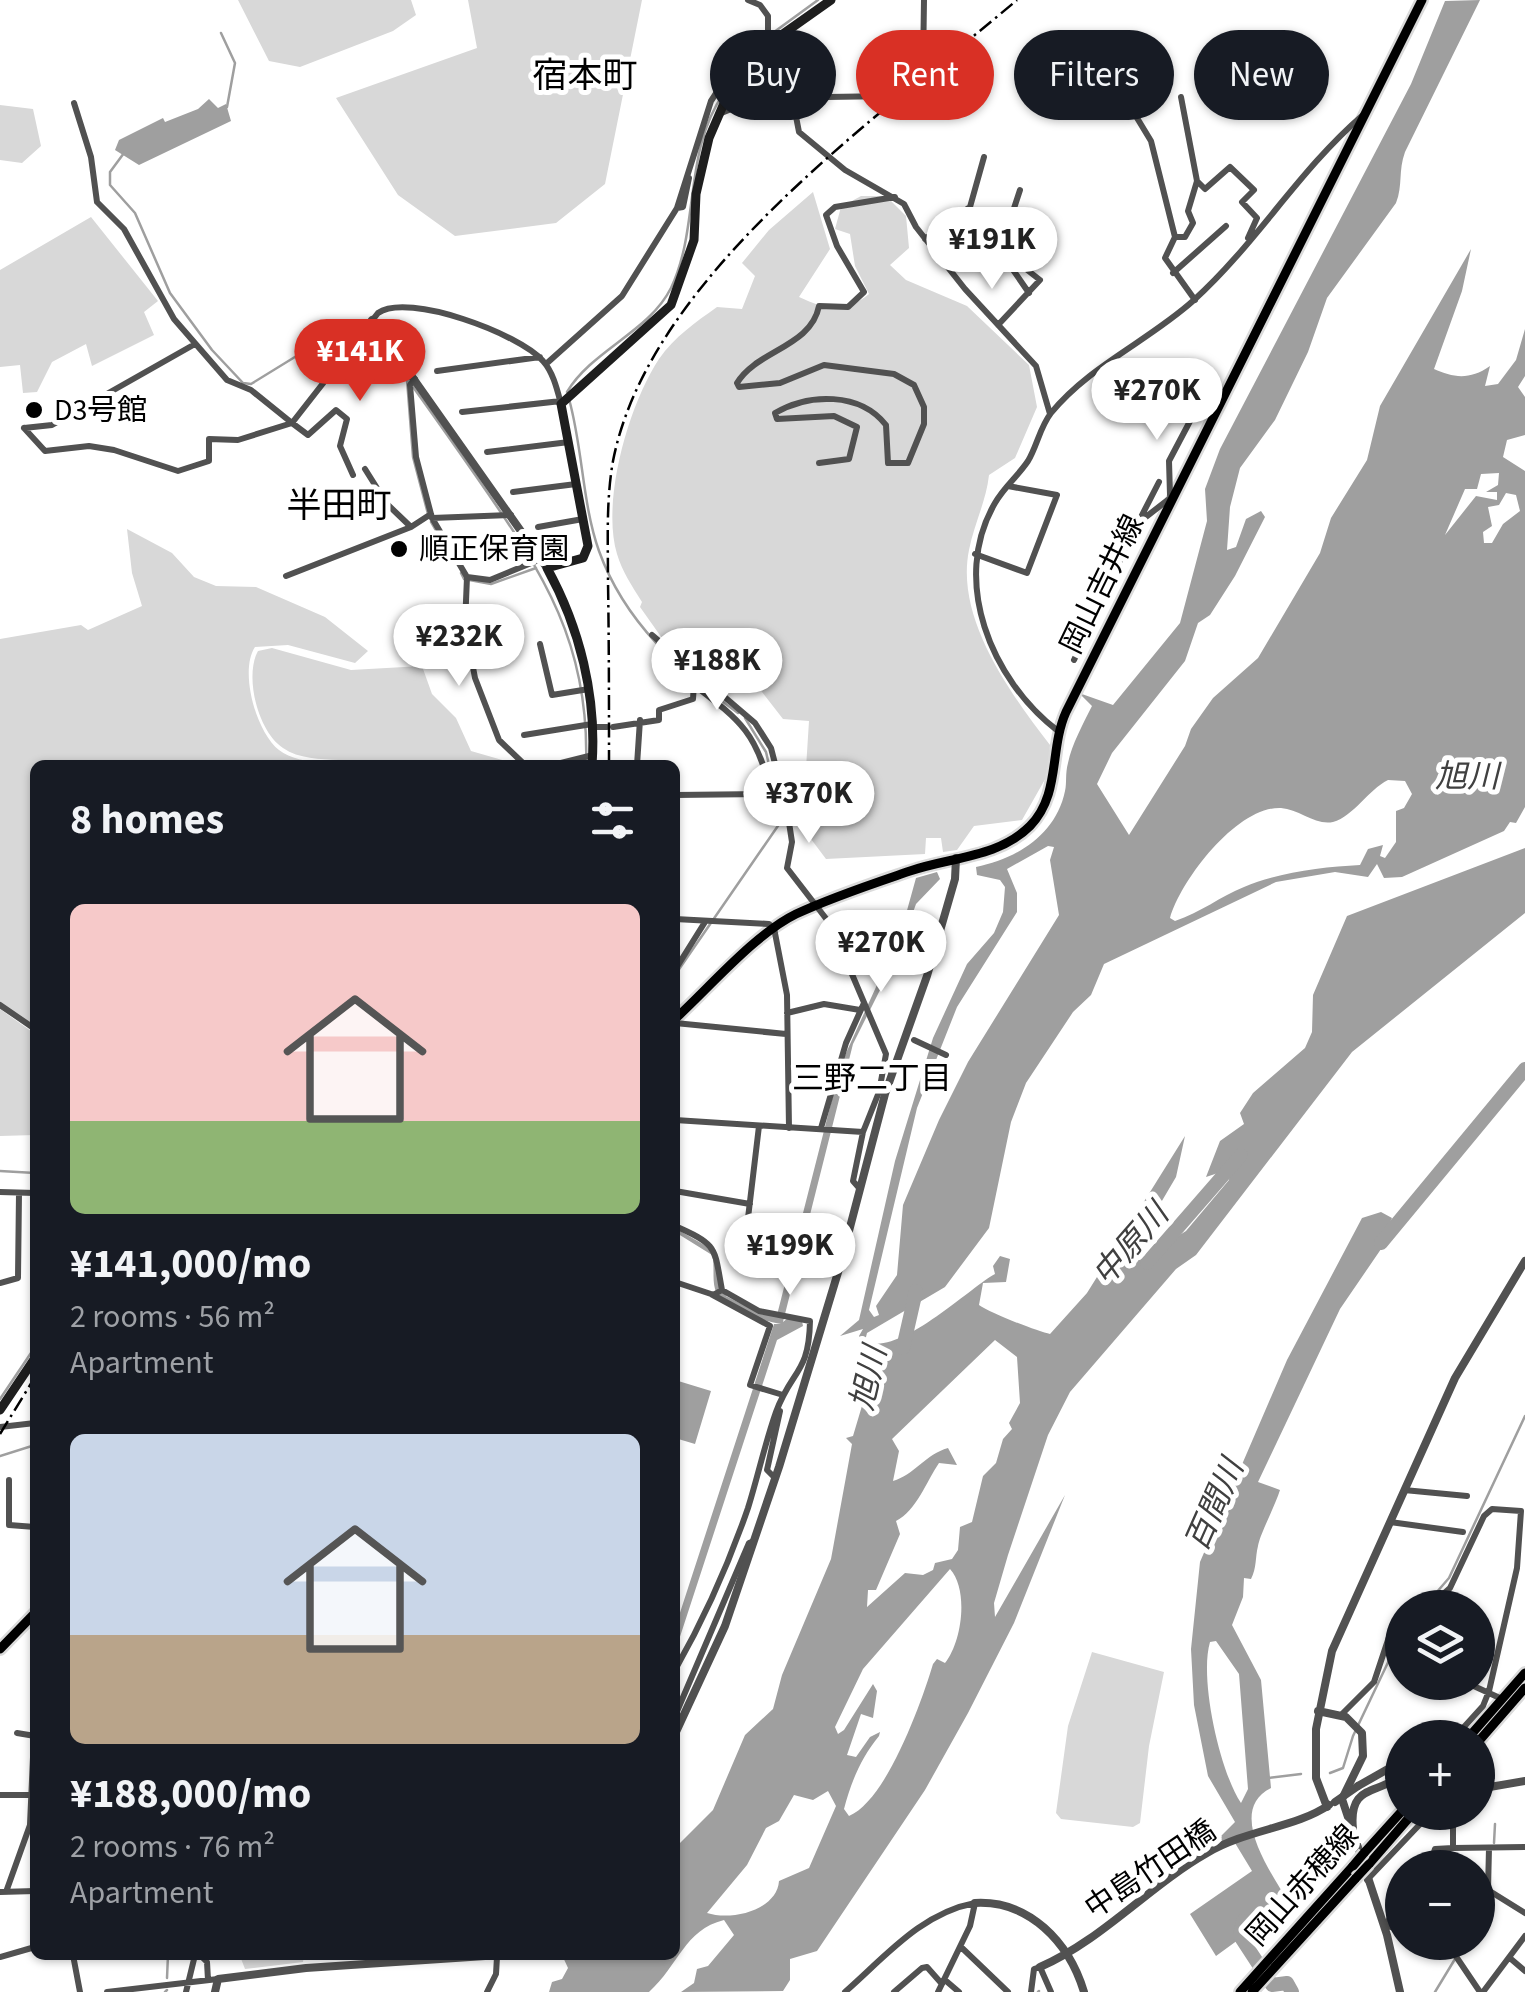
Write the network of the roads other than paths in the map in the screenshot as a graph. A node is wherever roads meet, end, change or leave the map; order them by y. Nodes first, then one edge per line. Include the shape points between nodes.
1 (748, 0) edge
2 (830, 0) edge
3 (924, 0) edge
4 (1422, 0) edge
5 (770, 30) edge
6 (782, 30) edge
7 (1181, 97) dead end
8 (836, 98) edge
9 (74, 103) dead end
10 (1368, 111) junction
11 (715, 120) edge
12 (796, 120) edge
13 (1138, 120) edge
14 (711, 122) junction
15 (984, 157) dead end
16 (689, 162) junction
17 (1197, 181) junction
18 (1020, 190) dead end
19 (691, 194) junction
20 (895, 197) junction
21 (678, 208) junction
22 (1226, 226) dead end
23 (1175, 237) junction
24 (925, 239) junction
25 (1248, 239) junction
26 (1026, 269) dead end
27 (1174, 273) junction
28 (1029, 294) junction
29 (1194, 300) junction
30 (372, 320) junction
31 (998, 325) junction
32 (195, 344) junction
33 (544, 361) junction
34 (437, 371) dead end
35 (412, 382) junction
36 (564, 400) junction
37 (1198, 406) dead end
38 (462, 412) dead end
39 (1050, 414) junction
40 (292, 423) junction
41 (568, 442) junction
42 (487, 452) dead end
43 (819, 463) dead end
44 (364, 469) dead end
45 (352, 475) dead end
46 (1159, 482) dead end
47 (576, 484) junction
48 (1008, 486) junction
49 (513, 492) dead end
50 (1172, 496) junction
51 (430, 516) junction
52 (506, 516) junction
53 (584, 519) junction
54 (1138, 523) junction
55 (411, 527) junction
56 (538, 527) dead end
57 (975, 554) junction
58 (539, 563) junction
59 (286, 576) dead end
60 (467, 579) junction
61 (652, 635) dead end
62 (540, 644) dead end
63 (1074, 660) dead end
64 (697, 681) junction
65 (585, 690) junction
66 (640, 720) junction
67 (590, 725) junction
68 (1058, 731) junction
69 (524, 735) dead end
70 (590, 758) edge
71 (520, 760) edge
72 (637, 760) edge
73 (807, 788) dead end
74 (777, 793) junction
75 (680, 796) edge
76 (788, 816) junction
77 (956, 858) junction
78 (817, 906) junction
79 (680, 919) edge
80 (711, 921) junction
81 (774, 928) junction
82 (680, 963) edge
83 (0, 1006) edge
84 (862, 1006) junction
85 (786, 1012) junction
86 (680, 1016) edge
87 (680, 1022) edge
88 (30, 1026) edge
89 (786, 1034) junction
90 (910, 1040) junction
91 (946, 1055) dead end
92 (882, 1093) junction
93 (680, 1120) edge
94 (759, 1126) junction
95 (789, 1128) junction
96 (825, 1128) junction
97 (863, 1132) junction
98 (860, 1189) junction
99 (0, 1192) edge
100 (680, 1192) edge
101 (19, 1193) junction
102 (30, 1194) edge
103 (750, 1204) junction
104 (680, 1228) edge
105 (797, 1228) dead end
106 (1525, 1261) edge
107 (0, 1284) edge
108 (680, 1284) edge
109 (722, 1290) junction
110 (713, 1295) junction
111 (809, 1363) junction
112 (30, 1365) edge
113 (783, 1395) junction
114 (0, 1410) edge
115 (30, 1424) edge
116 (0, 1428) edge
117 (775, 1478) junction
118 (9, 1480) dead end
119 (1404, 1490) junction
120 (1466, 1496) dead end
121 (1523, 1510) edge
122 (1390, 1522) junction
123 (30, 1527) edge
124 (1462, 1532) dead end
125 (754, 1541) junction
126 (1448, 1590) edge
127 (30, 1619) edge
128 (0, 1650) edge
129 (1385, 1650) edge
130 (680, 1661) edge
131 (1495, 1665) edge
132 (1525, 1674) edge
133 (1524, 1691) edge
134 (1495, 1694) edge
135 (1502, 1698) junction
136 (1485, 1700) edge
137 (680, 1704) edge
138 (1318, 1711) junction
139 (1343, 1716) junction
140 (1470, 1720) edge
141 (1483, 1720) edge
142 (1495, 1723) edge
143 (680, 1724) edge
144 (17, 1733) dead end
145 (30, 1735) edge
146 (1385, 1771) edge
147 (1525, 1781) edge
148 (1385, 1785) edge
149 (1495, 1786) edge
150 (0, 1795) edge
151 (30, 1795) edge
152 (1331, 1804) junction
153 (30, 1818) edge
154 (1385, 1829) edge
155 (1398, 1830) edge
156 (1411, 1830) edge
157 (1453, 1830) edge
158 (1354, 1844) junction
159 (1525, 1847) edge
160 (1453, 1848) junction
161 (1489, 1848) joint
162 (1435, 1850) edge
163 (1361, 1879) junction
164 (30, 1891) edge
165 (3, 1892) edge
166 (1495, 1892) edge
167 (1335, 1893) junction
168 (975, 1903) junction
169 (1525, 1913) edge
170 (1385, 1925) edge
171 (1525, 1936) edge
172 (960, 1947) junction
173 (30, 1948) edge
174 (1065, 1954) junction
175 (0, 1957) edge
176 (1511, 1959) junction
177 (74, 1960) edge
178 (198, 1960) edge
179 (202, 1960) edge
180 (375, 1960) edge
181 (498, 1960) edge
182 (1393, 1960) edge
183 (1459, 1960) edge
184 (1040, 1967) junction
185 (1525, 1971) edge
186 (209, 1980) junction
187 (190, 1982) junction
188 (942, 1985) edge
189 (80, 1992) edge
190 (107, 1992) edge
191 (186, 1992) edge
192 (215, 1992) edge
193 (486, 1992) edge
194 (845, 1992) edge
195 (894, 1992) edge
196 (959, 1992) edge
197 (1008, 1992) edge
198 (1030, 1992) edge
199 (1051, 1992) edge
200 (1084, 1992) edge
201 (1240, 1992) edge
202 (1252, 1992) edge
203 (1400, 1992) edge
204 (1481, 1992) edge

1 - 5 street via 760,4
2 - 6 main road
3 - 8 street via 923,68 892,96
4 - 10 main road, 岡山吉井線
7 - 17 street
9 - 32 street via 97,202 124,229 153,286
10 - 25 street
10 - 50 main road, 岡山吉井線
11 - 14 street
12 - 20 street via 799,132 845,170
13 - 23 street via 1151,141
14 - 16 street
14 - 19 main road
15 - 24 street via 970,207
16 - 19 street
16 - 21 street
17 - 23 street via 1188,211 1193,223 1185,237
17 - 25 street via 1205,189 1230,166 1254,190 1242,202 1257,218
18 - 28 street via 1000,251
19 - 21 street
19 - 36 main road via 694,240 672,305
20 - 24 street
20 - 43 street via 834,207 826,215 864,292 848,308 819,306 806,331 754,363 737,383 780,383 824,364 884,372 914,385 924,424 908,463 888,463 886,425 855,402 811,400 775,413 777,420 834,416 857,427 849,459
21 - 33 street via 622,296
22 - 27 street
23 - 27 street via 1165,258
24 - 31 street
25 - 29 street
26 - 28 street via 1040,280
27 - 29 street
28 - 31 street
29 - 39 street
30 - 33 street via 383,309 412,308 500,332
30 - 35 street
30 - 40 street
31 - 39 street via 1036,366
32 - 40 street via 227,380
32 - 40 street via 52,425 24,428 45,451 88,446 178,470 209,461 209,439 238,440
33 - 34 street
33 - 36 street
35 - 51 street via 416,458
35 - 52 street
36 - 38 street
36 - 41 main road
37 - 50 street via 1169,460
39 - 48 street
40 - 45 street via 308,435 331,410 346,416 340,446
41 - 42 street
41 - 47 main road
44 - 55 street
46 - 54 street
47 - 49 street
47 - 53 main road
48 - 57 street
48 - 57 street via 1057,495 1026,573
50 - 54 street
50 - 68 main road, 岡山吉井線
51 - 52 street
51 - 55 street
51 - 60 street
52 - 58 street
53 - 56 street
53 - 58 main road via 586,555
54 - 63 street
55 - 59 street
57 - 68 street via 986,632 1020,692
58 - 60 street via 490,580
58 - 65 main road via 568,615
60 - 71 street via 467,643 479,692 499,740
61 - 64 street
62 - 65 street via 552,695
64 - 66 street via 693,699 659,710 659,720
64 - 74 street via 750,715
65 - 67 main road
66 - 67 street
66 - 72 street
67 - 69 street
67 - 70 main road
68 - 77 main road, 岡山吉井線 via 1052,789 1030,826 995,849
73 - 76 street
74 - 75 street
74 - 76 street
76 - 78 street via 788,868
77 - 78 main road, 岡山吉井線
77 - 90 street
78 - 81 main road, 岡山吉井線
78 - 84 street
79 - 80 street
80 - 81 street
80 - 82 street
81 - 85 street
81 - 86 main road, 岡山吉井線
83 - 88 street
84 - 85 street
84 - 92 street via 886,1054
84 - 96 street
85 - 89 street
87 - 89 street
89 - 95 street
90 - 91 street
90 - 92 street
92 - 97 street
92 - 98 street
93 - 94 street
94 - 95 street
94 - 103 street
95 - 96 street
96 - 97 street
97 - 98 street via 853,1181
98 - 111 street
99 - 101 street
100 - 103 street
101 - 102 street
101 - 107 street via 18,1278
103 - 105 street via 748,1218
104 - 109 street via 718,1254
106 - 119 street via 1455,1378
108 - 110 street
109 - 110 street
109 - 111 street via 759,1311 810,1320
110 - 113 street via 770,1326 756,1387
111 - 113 street
111 - 117 street
112 - 114 main road
113 - 117 street via 767,1470
113 - 130 street via 747,1510
115 - 116 street
117 - 125 street
118 - 123 street via 9,1525
119 - 120 street
119 - 122 street
121 - 126 street via 1492,1509 1484,1516
121 - 131 street
122 - 124 street
122 - 138 street via 1332,1650
125 - 137 street
125 - 143 street
127 - 128 main road
129 - 139 street via 1374,1682
132 - 135 main road
133 - 142 main road
134 - 135 street
135 - 141 main road
136 - 140 street
138 - 139 street
138 - 152 street via 1316,1778
139 - 158 street via 1362,1733 1363,1756 1342,1799
144 - 145 street
146 - 152 street, bridge
147 - 149 street
148 - 158 street via 1355,1803
150 - 151 street
152 - 174 street, 中島竹田橋 via 1311,1818 1262,1828 1202,1855
153 - 165 street
154 - 167 main road, 岡山赤穂線, bridge
155 - 163 main road, 岡山赤穂線, bridge
156 - 163 street
157 - 160 street
158 - 163 street
159 - 161 street
160 - 161 street
160 - 162 street
163 - 167 main road, 岡山赤穂線
163 - 170 street
164 - 165 street
166 - 169 street
167 - 201 main road, 岡山赤穂線
167 - 202 main road, 岡山赤穂線
168 - 172 street
168 - 174 street via 1024,1911
168 - 194 street via 927,1920
171 - 176 street
172 - 188 street
172 - 197 street
173 - 175 street
174 - 184 street, 中島竹田橋
174 - 200 street
176 - 185 street
176 - 204 street
177 - 189 street
178 - 187 street
179 - 186 street
180 - 186 street
181 - 193 street
182 - 203 street
183 - 204 street
184 - 198 street
184 - 199 street
186 - 187 street
186 - 192 street
187 - 190 street
187 - 191 street
188 - 195 street via 928,1967
188 - 196 street

